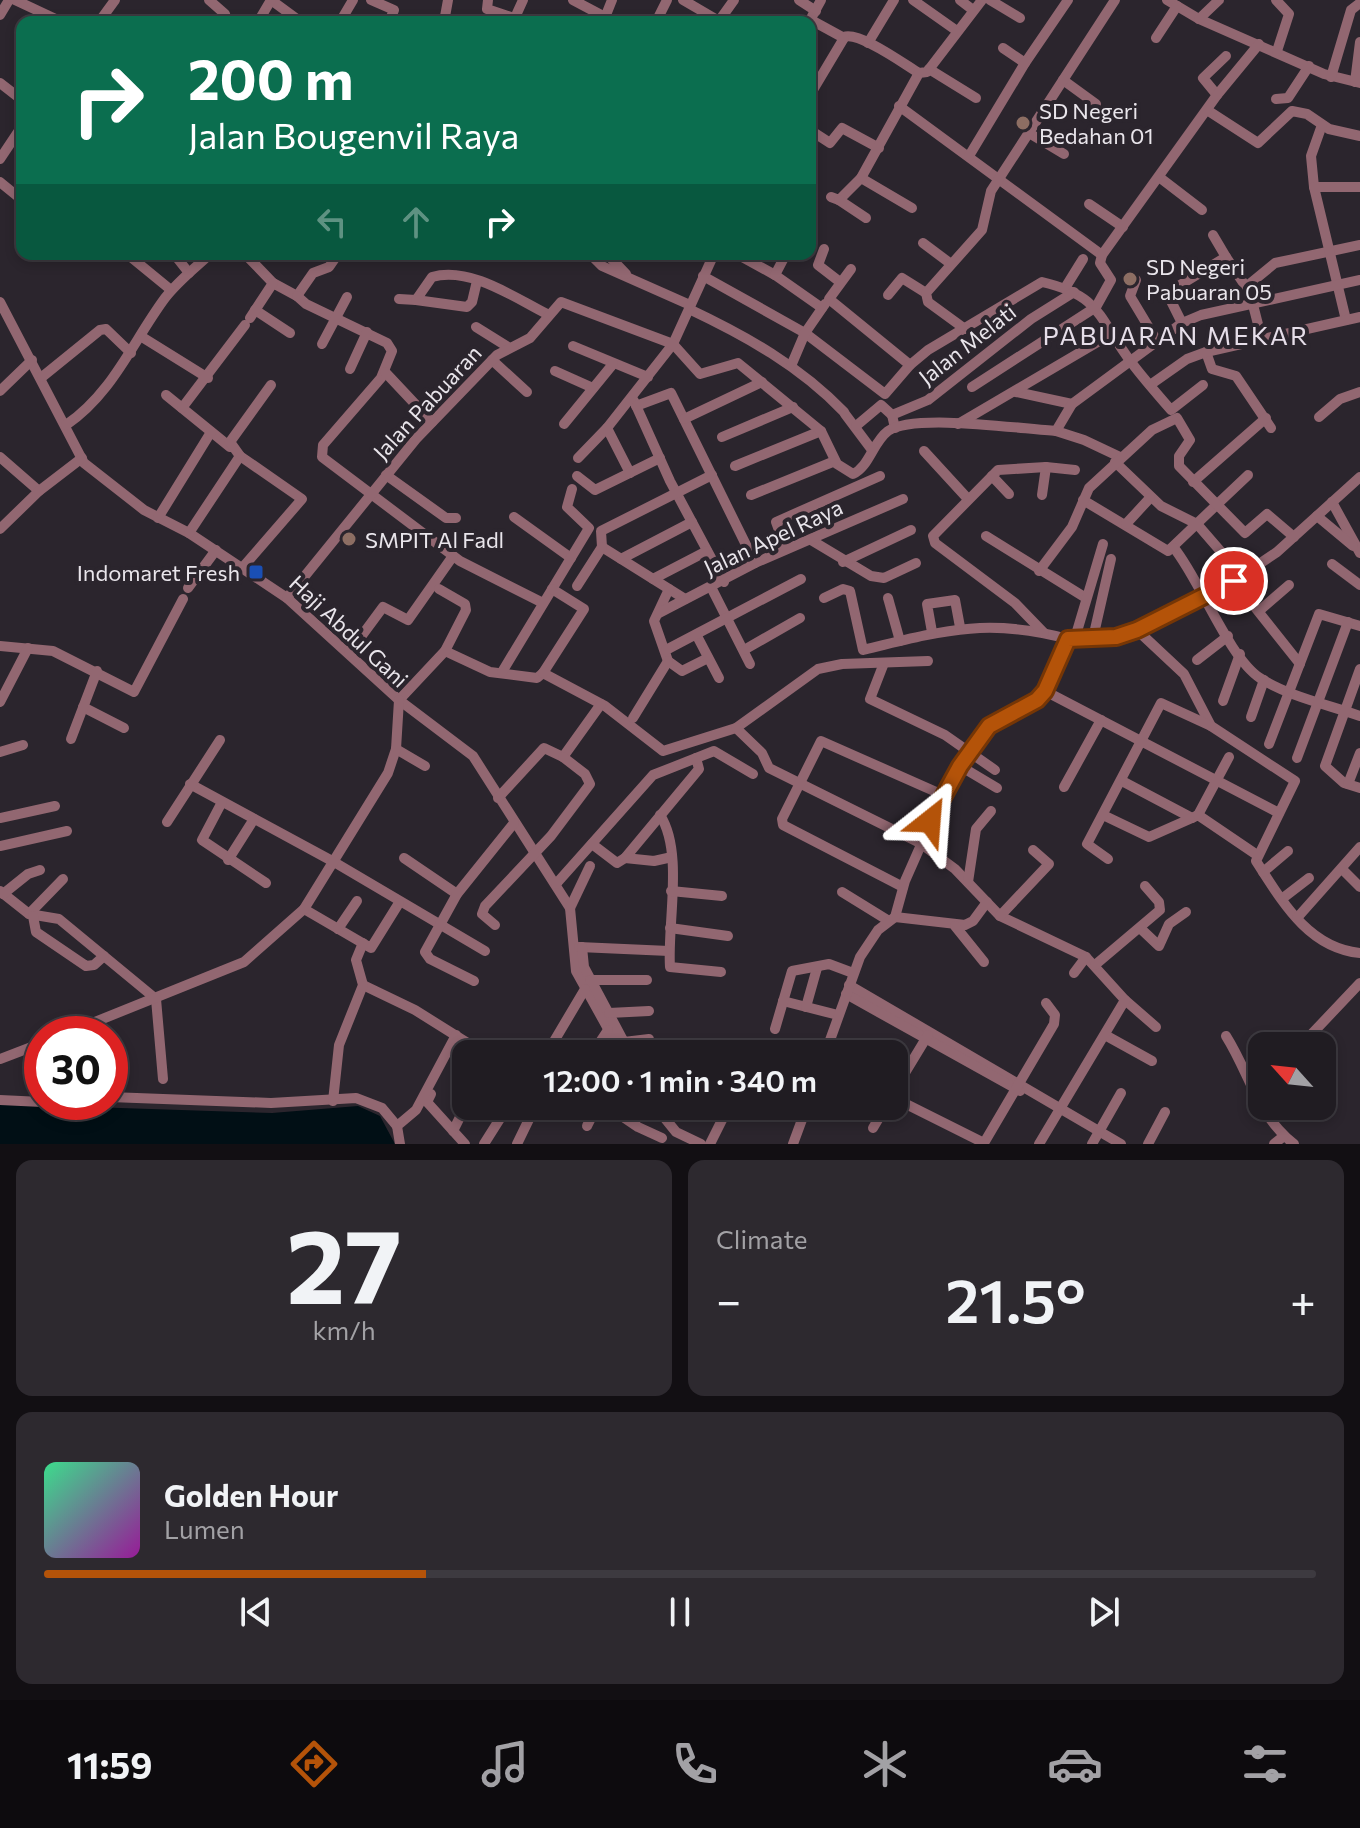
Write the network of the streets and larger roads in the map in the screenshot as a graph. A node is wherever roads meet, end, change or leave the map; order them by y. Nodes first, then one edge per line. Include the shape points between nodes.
1 (9, 0) edge
2 (209, 0) edge
3 (271, 0) edge
4 (371, 0) edge
5 (488, 0) edge
6 (573, 0) edge
7 (683, 0) edge
8 (894, 0) edge
9 (913, 0) edge
10 (960, 0) edge
11 (982, 0) edge
12 (990, 0) edge
13 (1068, 0) edge
14 (1115, 0) edge
15 (1167, 0) edge
16 (1219, 0) edge
17 (1276, 0) edge
18 (1360, 3) edge
19 (1177, 6) junction
20 (973, 10) junction
21 (0, 15) edge
22 (48, 16) edge
23 (226, 16) edge
24 (293, 16) edge
25 (390, 16) edge
26 (504, 16) edge
27 (598, 16) edge
28 (710, 16) edge
29 (1020, 18) dead end
30 (1199, 19) junction
31 (816, 20) edge
32 (957, 31) junction
33 (844, 37) junction
34 (1156, 38) dead end
35 (1360, 42) edge
36 (868, 43) junction
37 (1259, 44) junction
38 (1003, 48) dead end
39 (1277, 51) junction
40 (1226, 56) dead end
41 (1025, 63) junction
42 (1309, 66) junction
43 (924, 71) junction
44 (1331, 77) junction
45 (1063, 80) junction
46 (1357, 82) edge
47 (0, 83) edge
48 (816, 85) edge
49 (16, 95) edge
50 (1217, 95) junction
51 (976, 98) dead end
52 (1276, 99) dead end
53 (1096, 104) dead end
54 (899, 106) junction
55 (1207, 110) junction
56 (1322, 125) junction
57 (1029, 133) junction
58 (816, 134) edge
59 (16, 135) edge
60 (1360, 136) edge
61 (879, 148) junction
62 (1064, 154) dead end
63 (1, 156) edge
64 (969, 156) junction
65 (1159, 177) junction
66 (861, 178) junction
67 (1000, 179) junction
68 (0, 182) edge
69 (1314, 187) junction
70 (1360, 187) edge
71 (16, 195) edge
72 (1089, 204) dead end
73 (912, 208) dead end
74 (1202, 210) dead end
75 (866, 218) dead end
76 (1123, 227) junction
77 (1213, 235) dead end
78 (923, 243) dead end
79 (1360, 245) edge
80 (824, 249) dead end
81 (1327, 252) junction
82 (1102, 255) junction
83 (1226, 257) junction
84 (1083, 259) dead end
85 (134, 260) edge
86 (179, 260) edge
87 (203, 260) edge
88 (251, 260) edge
89 (334, 260) edge
90 (593, 260) edge
91 (613, 260) edge
92 (711, 260) edge
93 (751, 260) edge
94 (783, 260) edge
95 (951, 264) junction
96 (851, 269) dead end
97 (189, 273) junction
98 (775, 275) junction
99 (703, 276) junction
100 (630, 278) junction
101 (1136, 280) dead end
102 (1360, 280) edge
103 (477, 281) junction
104 (840, 282) junction
105 (273, 283) junction
106 (1337, 285) junction
107 (1247, 286) junction
108 (171, 290) junction
109 (1070, 290) junction
110 (926, 293) junction
111 (888, 295) dead end
112 (297, 296) junction
113 (347, 297) dead end
114 (399, 299) dead end
115 (416, 300) junction
116 (0, 302) edge
117 (826, 304) junction
118 (1253, 304) junction
119 (690, 307) junction
120 (1096, 307) junction
121 (547, 314) junction
122 (1360, 317) edge
123 (250, 318) junction
124 (336, 318) junction
125 (1346, 320) junction
126 (1182, 323) junction
127 (476, 327) dead end
128 (965, 329) junction
129 (367, 332) junction
130 (290, 333) dead end
131 (805, 333) junction
132 (1113, 333) junction
133 (142, 337) junction
134 (1262, 340) junction
135 (1157, 341) junction
136 (322, 344) dead end
137 (673, 344) junction
138 (573, 346) dead end
139 (508, 347) junction
140 (1206, 352) junction
141 (131, 353) junction
142 (32, 360) junction
143 (492, 360) junction
144 (1130, 361) junction
145 (613, 364) junction
146 (910, 365) junction
147 (791, 366) junction
148 (350, 369) dead end
149 (555, 371) dead end
150 (385, 372) junction
151 (42, 377) junction
152 (648, 377) junction
153 (208, 378) junction
154 (762, 382) junction
155 (271, 385) dead end
156 (1150, 385) junction
157 (1203, 385) dead end
158 (972, 387) dead end
159 (593, 388) junction
160 (0, 391) edge
161 (527, 392) dead end
162 (1016, 392) junction
163 (1360, 392) edge
164 (166, 395) dead end
165 (634, 402) junction
166 (1072, 404) junction
167 (793, 407) junction
168 (182, 408) junction
169 (892, 415) junction
170 (1319, 417) dead end
171 (684, 419) junction
172 (432, 422) junction
173 (564, 424) dead end
174 (958, 424) junction
175 (66, 425) junction
176 (856, 426) junction
177 (607, 428) junction
178 (895, 428) junction
179 (821, 431) junction
180 (1056, 431) junction
181 (211, 432) junction
182 (722, 437) dead end
183 (230, 447) junction
184 (872, 450) junction
185 (924, 451) dead end
186 (240, 456) junction
187 (0, 457) edge
188 (82, 458) junction
189 (578, 458) dead end
190 (660, 458) junction
191 (1117, 460) junction
192 (835, 461) junction
193 (735, 466) dead end
194 (1046, 467) junction
195 (859, 468) junction
196 (1075, 470) dead end
197 (630, 473) junction
198 (386, 475) junction
199 (712, 475) junction
200 (1248, 475) dead end
201 (577, 476) dead end
202 (880, 476) dead end
203 (992, 476) junction
204 (1360, 477) edge
205 (1193, 482) junction
206 (859, 486) junction
207 (572, 489) dead end
208 (39, 491) junction
209 (675, 491) junction
210 (373, 493) junction
211 (1009, 494) dead end
212 (751, 495) dead end
213 (1042, 495) dead end
214 (1150, 498) junction
215 (903, 499) dead end
216 (968, 499) junction
217 (1083, 500) junction
218 (1332, 502) junction
219 (1218, 507) junction
220 (1317, 516) junction
221 (514, 517) dead end
222 (158, 518) junction
223 (456, 518) dead end
224 (692, 522) junction
225 (1126, 524) junction
226 (1197, 524) junction
227 (0, 528) edge
228 (911, 530) dead end
229 (189, 533) junction
230 (986, 536) dead end
231 (1294, 537) junction
232 (811, 540) junction
233 (1103, 544) dead end
234 (602, 547) junction
235 (1174, 548) junction
236 (786, 549) junction
237 (216, 550) junction
238 (707, 551) junction
239 (1359, 552) edge
240 (453, 556) junction
241 (571, 558) junction
242 (621, 559) junction
243 (1111, 559) dead end
244 (843, 562) junction
245 (755, 563) junction
246 (916, 563) dead end
247 (1332, 564) dead end
248 (243, 567) junction
249 (1039, 571) junction
250 (653, 579) junction
251 (801, 579) dead end
252 (1238, 579) junction
253 (724, 582) junction
254 (1289, 585) dead end
255 (1360, 585) edge
256 (577, 586) dead end
257 (711, 587) junction
258 (188, 588) dead end
259 (439, 589) dead end
260 (552, 589) junction
261 (669, 589) junction
262 (1206, 595) junction
263 (287, 598) junction
264 (824, 598) dead end
265 (888, 598) dead end
266 (1086, 598) junction
267 (183, 599) dead end
268 (685, 599) junction
269 (543, 603) junction
270 (1259, 611) junction
271 (659, 613) junction
272 (727, 618) junction
273 (800, 618) dead end
274 (1348, 622) junction
275 (1360, 626) edge
276 (960, 627) junction
277 (1137, 630) junction
278 (932, 632) junction
279 (1044, 633) junction
280 (697, 636) junction
281 (1228, 636) junction
282 (1072, 638) junction
283 (1093, 638) junction
284 (900, 641) junction
285 (0, 646) edge
286 (28, 648) junction
287 (744, 650) junction
288 (445, 651) junction
289 (349, 653) junction
290 (1240, 654) junction
291 (667, 656) junction
292 (708, 658) junction
293 (1197, 660) dead end
294 (928, 661) dead end
295 (884, 663) junction
296 (750, 664) dead end
297 (1300, 664) junction
298 (1360, 669) edge
299 (97, 671) junction
300 (502, 672) junction
301 (543, 673) junction
302 (719, 678) dead end
303 (1264, 680) junction
304 (1290, 691) junction
305 (1041, 695) junction
306 (399, 700) junction
307 (1223, 701) dead end
308 (1319, 701) junction
309 (0, 702) edge
310 (601, 704) junction
311 (83, 707) junction
312 (1345, 711) junction
313 (1360, 716) edge
314 (1251, 717) dead end
315 (633, 718) dead end
316 (1101, 720) junction
317 (1211, 726) junction
318 (124, 728) dead end
319 (736, 728) junction
320 (71, 739) dead end
321 (220, 740) dead end
322 (1143, 741) junction
323 (1269, 744) dead end
324 (23, 745) dead end
325 (396, 749) junction
326 (0, 752) edge
327 (969, 752) junction
328 (1360, 753) edge
329 (563, 757) junction
330 (1229, 757) dead end
331 (696, 758) junction
332 (1297, 758) dead end
333 (425, 766) dead end
334 (960, 766) junction
335 (995, 770) dead end
336 (665, 771) junction
337 (753, 774) dead end
338 (1217, 779) junction
339 (801, 781) junction
340 (1122, 781) junction
341 (190, 784) junction
342 (1348, 784) junction
343 (685, 786) junction
344 (1064, 787) dead end
345 (997, 788) dead end
346 (1360, 788) edge
347 (943, 795) junction
348 (498, 798) junction
349 (222, 802) junction
350 (55, 806) dead end
351 (991, 811) dead end
352 (1279, 813) junction
353 (660, 815) junction
354 (1103, 815) junction
355 (1195, 816) junction
356 (0, 818) edge
357 (254, 819) junction
358 (167, 822) dead end
359 (514, 823) junction
360 (67, 831) dead end
361 (920, 843) junction
362 (592, 844) junction
363 (0, 846) edge
364 (1360, 847) edge
365 (1033, 850) dead end
366 (1288, 851) dead end
367 (535, 855) junction
368 (1257, 855) junction
369 (672, 857) junction
370 (404, 858) dead end
371 (625, 858) junction
372 (1108, 859) dead end
373 (228, 860) junction
374 (334, 862) junction
375 (590, 866) dead end
376 (1342, 869) junction
377 (40, 870) dead end
378 (1263, 872) junction
379 (1309, 878) dead end
380 (63, 879) dead end
381 (968, 882) junction
382 (266, 883) dead end
383 (556, 884) junction
384 (1145, 886) dead end
385 (903, 887) junction
386 (1360, 887) edge
387 (671, 891) junction
388 (842, 892) dead end
389 (2, 893) edge
390 (457, 894) junction
391 (722, 896) dead end
392 (1283, 898) junction
393 (357, 901) dead end
394 (987, 902) junction
395 (399, 903) junction
396 (570, 908) junction
397 (304, 909) junction
398 (1186, 912) dead end
399 (31, 915) junction
400 (1000, 916) junction
401 (1297, 918) junction
402 (892, 919) junction
403 (439, 925) junction
404 (495, 925) dead end
405 (955, 926) junction
406 (670, 928) junction
407 (1140, 928) junction
408 (338, 929) junction
409 (728, 936) dead end
410 (363, 943) junction
411 (577, 947) junction
412 (485, 951) dead end
413 (669, 951) junction
414 (1360, 953) edge
415 (104, 956) junction
416 (1090, 961) junction
417 (984, 962) dead end
418 (817, 968) junction
419 (721, 972) dead end
420 (853, 973) junction
421 (1074, 973) dead end
422 (647, 980) dead end
423 (474, 981) dead end
424 (1360, 983) edge
425 (363, 985) junction
426 (588, 985) junction
427 (847, 990) junction
428 (156, 999) junction
429 (1125, 1000) junction
430 (783, 1001) junction
431 (1046, 1003) dead end
432 (806, 1007) junction
433 (649, 1011) dead end
434 (609, 1013) junction
435 (838, 1015) junction
436 (112, 1016) edge
437 (1156, 1027) dead end
438 (775, 1029) dead end
439 (608, 1030) junction
440 (1314, 1032) edge
441 (456, 1035) junction
442 (1105, 1035) junction
443 (927, 1036) junction
444 (1226, 1036) dead end
445 (649, 1039) dead end
446 (464, 1040) edge
447 (555, 1040) edge
448 (601, 1040) edge
449 (612, 1040) edge
450 (830, 1040) edge
451 (24, 1050) edge
452 (0, 1059) edge
453 (1152, 1061) dead end
454 (908, 1068) edge
455 (441, 1075) dead end
456 (163, 1079) dead end
457 (1019, 1088) junction
458 (1121, 1093) dead end
459 (128, 1098) edge
460 (0, 1100) edge
461 (24, 1101) edge
462 (333, 1101) junction
463 (908, 1106) edge
464 (1058, 1110) junction
465 (1165, 1112) dead end
466 (458, 1120) edge
467 (499, 1120) edge
468 (525, 1120) edge
469 (590, 1120) edge
470 (628, 1120) edge
471 (666, 1120) edge
472 (722, 1120) edge
473 (802, 1120) edge
474 (878, 1120) edge
475 (397, 1126) junction
476 (587, 1126) dead end
477 (873, 1128) dead end
478 (673, 1130) junction
479 (453, 1131) junction
480 (1099, 1132) junction
481 (1284, 1136) junction
482 (966, 1140) edge
483 (659, 1141) edge
484 (400, 1144) edge
485 (465, 1144) edge
486 (484, 1144) edge
487 (517, 1144) edge
488 (684, 1144) edge
489 (701, 1144) edge
490 (710, 1144) edge
491 (793, 1144) edge
492 (1039, 1144) edge
493 (1092, 1144) edge
494 (1121, 1144) edge
495 (1148, 1144) edge
496 (1274, 1144) edge
497 (1294, 1144) edge

1 - 21 street
1 - 22 street
2 - 23 street
3 - 24 street
4 - 25 street via 392,8
5 - 26 street via 487,9
6 - 27 street
7 - 28 street
8 - 36 street
9 - 32 street
10 - 20 street
11 - 20 street
12 - 29 street
13 - 41 street
14 - 45 street
15 - 19 street
16 - 30 street
17 - 39 street via 1289,14
18 - 44 street via 1351,10
19 - 30 street
19 - 34 street
20 - 32 street
30 - 37 street
31 - 33 street
32 - 43 street
33 - 36 street
33 - 48 street
35 - 46 street
36 - 43 street
37 - 39 street
37 - 50 street
38 - 41 street
39 - 42 street
40 - 50 street via 1203,78
41 - 64 street
42 - 44 street
42 - 52 street via 1288,98
43 - 51 street
43 - 54 street
44 - 46 street
45 - 53 street
45 - 57 street
47 - 49 street
50 - 55 street
54 - 61 street
54 - 64 street
55 - 56 street via 1258,143 1288,112 1302,112
55 - 65 street
56 - 60 street
56 - 69 street via 1311,156
57 - 62 street
57 - 67 street
58 - 61 street via 830,143 842,128
59 - 63 street
61 - 66 street
64 - 67 street
65 - 74 street
65 - 76 street
66 - 73 street
66 - 75 street via 835,198
67 - 82 street
67 - 95 street via 988,197 982,230
68 - 71 street
69 - 70 street
69 - 81 street
72 - 76 street
76 - 82 street
77 - 83 street
78 - 95 street
79 - 81 street
80 - 104 street via 818,265
81 - 106 street
81 - 107 street via 1268,265
82 - 120 street via 1100,263 1111,280
83 - 107 street
83 - 126 street via 1167,293
84 - 109 street
85 - 108 street
86 - 97 street
87 - 97 street
88 - 105 street
89 - 112 street via 313,273
90 - 100 street
91 - 100 street
92 - 99 street
93 - 98 street
94 - 98 street
95 - 110 street
96 - 104 street
97 - 108 street
98 - 117 street
99 - 119 street
99 - 131 street
100 - 119 street
101 - 135 street via 1130,296
102 - 106 street
103 - 115 street via 437,275
103 - 115 street via 467,307
103 - 121 street
104 - 117 street
105 - 112 street
105 - 123 street
106 - 118 street
106 - 125 street
107 - 118 street
108 - 133 street
109 - 120 street
109 - 128 street via 1039,283
109 - 169 street, Jalan Melati via 928,400
110 - 111 street via 902,278
110 - 128 street via 928,302
112 - 124 street
113 - 124 street
114 - 115 street
116 - 142 street, Haji Abdul Gani
117 - 131 street
117 - 146 street
118 - 126 street
118 - 134 street
119 - 137 street
119 - 147 street
120 - 132 street
120 - 158 street
121 - 137 street via 561,302
121 - 139 street, Jalan Pabuaran via 530,338
122 - 125 street
123 - 130 street
123 - 153 street
124 - 129 street
124 - 136 street
125 - 134 street
126 - 135 street
127 - 139 street
128 - 146 street
129 - 148 street
129 - 150 street via 391,347
131 - 146 street via 885,394
131 - 147 street
132 - 144 street
132 - 162 street
133 - 141 street
133 - 153 street
134 - 140 street
135 - 144 street
137 - 152 street
137 - 154 street via 700,374 738,363
138 - 145 street
139 - 143 street, Jalan Pabuaran
140 - 156 street
140 - 205 street via 1212,369 1236,376 1269,423
141 - 151 street via 106,329 100,330
141 - 175 street via 88,408
142 - 151 street, Haji Abdul Gani
142 - 160 street
143 - 161 street
143 - 172 street, Jalan Pabuaran
144 - 156 street
144 - 166 street
145 - 152 street
145 - 159 street
147 - 176 street
149 - 159 street
150 - 172 street
150 - 210 street via 321,452 327,462
151 - 175 street, Haji Abdul Gani
152 - 165 street
153 - 168 street
154 - 167 street
154 - 171 street
155 - 183 street
156 - 157 street via 1171,410
159 - 173 street
162 - 166 street
162 - 174 street
163 - 170 street via 1340,399
164 - 168 street
165 - 171 street via 671,393
165 - 177 street
165 - 190 street
166 - 180 street
167 - 179 street
167 - 182 street
168 - 181 street
169 - 176 street, Jalan Melati via 881,405
169 - 178 street
171 - 199 street
172 - 198 street, Jalan Pabuaran
174 - 178 street
174 - 180 street
175 - 188 street, Haji Abdul Gani
176 - 184 street
177 - 189 street
177 - 197 street
178 - 184 street
179 - 192 street
179 - 193 street
180 - 191 street
181 - 183 street
181 - 222 street
183 - 186 street
184 - 195 street
185 - 216 street
186 - 229 street
186 - 248 street via 302,499
187 - 208 street
188 - 208 street
188 - 222 street, Haji Abdul Gani via 110,486
190 - 197 street
190 - 209 street
191 - 205 street via 1152,430 1177,418 1190,440 1178,462
191 - 214 street
191 - 217 street
192 - 195 street
192 - 212 street
194 - 196 street
194 - 203 street via 1013,467
194 - 213 street
195 - 206 street
197 - 201 street via 595,490
198 - 210 street, Jalan Pabuaran
198 - 223 street via 446,518
199 - 209 street
199 - 245 street
200 - 219 street
202 - 206 street
203 - 211 street
203 - 216 street
204 - 218 street
205 - 219 street
206 - 236 street via 776,522
207 - 241 street via 567,507 589,528
208 - 227 street
209 - 224 street
209 - 234 street via 601,531
210 - 240 street
210 - 263 street, Jalan Pabuaran
214 - 225 street
214 - 226 street
215 - 232 street, Jalan Apel Raya
216 - 279 street via 934,534 934,542 1015,603
217 - 225 street
217 - 249 street via 1072,527
218 - 220 street
218 - 239 street
219 - 226 street
219 - 231 street via 1245,533 1267,514
220 - 231 street
220 - 239 street
221 - 241 street
222 - 229 street, Haji Abdul Gani
224 - 238 street
224 - 242 street
225 - 235 street via 1168,551
226 - 235 street
226 - 252 street
228 - 244 street
229 - 237 street, Haji Abdul Gani
230 - 249 street
231 - 252 street
232 - 236 street, Jalan Apel Raya
232 - 244 street
233 - 266 street
234 - 242 street
234 - 256 street
235 - 262 street
236 - 245 street, Jalan Apel Raya
237 - 248 street, Haji Abdul Gani
237 - 258 street
238 - 250 street
238 - 253 street
240 - 269 street
240 - 289 street via 408,620 383,607
241 - 260 street
242 - 250 street
243 - 283 street
244 - 246 street via 884,578
245 - 253 street, Jalan Apel Raya
247 - 255 street
248 - 263 street, Haji Abdul Gani
249 - 266 street
250 - 261 street
251 - 272 street
252 - 262 street
252 - 270 street
253 - 257 street, Jalan Apel Raya
254 - 270 street
257 - 268 street, Jalan Apel Raya
257 - 272 street
259 - 288 street via 467,606
260 - 269 street
260 - 301 street via 584,609
261 - 268 street
261 - 271 street
262 - 277 street
262 - 281 street
263 - 289 street, Haji Abdul Gani
264 - 284 street via 850,591 863,650
265 - 284 street
266 - 282 street
267 - 299 street via 137,691
268 - 271 street, Jalan Apel Raya
269 - 300 street
270 - 297 street
271 - 291 street via 654,621
272 - 280 street
272 - 287 street
273 - 287 street
274 - 275 street
274 - 297 street via 1319,614
274 - 308 street
276 - 278 street
276 - 278 street via 955,600 927,604
276 - 279 street
277 - 283 street
277 - 317 street via 1184,674
278 - 284 street
279 - 282 street
280 - 291 street
280 - 292 street
281 - 290 street
281 - 293 street
282 - 283 street
282 - 305 street
285 - 286 street
286 - 299 street via 53,651
286 - 309 street
287 - 296 street
288 - 300 street via 490,672
288 - 306 street
289 - 306 street, Haji Abdul Gani
290 - 303 street
290 - 307 street
291 - 292 street via 682,671
291 - 315 street
292 - 302 street
294 - 295 street
295 - 319 street via 818,669
295 - 327 street via 870,699
297 - 304 street
298 - 312 street
299 - 311 street
300 - 301 street via 537,678
301 - 310 street
303 - 304 street
303 - 314 street
304 - 308 street
304 - 323 street
305 - 316 street
305 - 327 street via 989,726
306 - 325 street, Haji Abdul Gani
306 - 348 street via 473,756
308 - 312 street
308 - 332 street
310 - 319 street via 660,751
310 - 329 street
311 - 318 street
311 - 320 street
312 - 313 street
312 - 342 street via 1325,766
316 - 322 street
316 - 344 street
317 - 322 street via 1162,702
317 - 352 street via 1295,781
319 - 339 street via 762,753 766,766
321 - 341 street
322 - 338 street
322 - 340 street
324 - 326 street
325 - 333 street
325 - 374 street, Haji Abdul Gani via 388,773
327 - 334 street
327 - 335 street
328 - 342 street
329 - 348 street via 544,748
329 - 367 street via 590,784
330 - 338 street
331 - 336 street
331 - 337 street via 714,751
331 - 343 street via 699,769
334 - 345 street
334 - 347 street
336 - 343 street
336 - 362 street via 651,777
338 - 352 street
338 - 355 street
339 - 347 street via 824,741
339 - 361 street
339 - 385 street via 783,825
340 - 354 street
340 - 355 street
341 - 349 street
341 - 358 street
342 - 346 street
343 - 353 street
347 - 361 street
348 - 359 street
349 - 357 street
349 - 373 street via 202,840
350 - 356 street
351 - 381 street via 976,829
352 - 368 street
353 - 369 street
353 - 371 street
354 - 355 street via 1149,837
354 - 372 street via 1087,846
355 - 368 street
357 - 373 street
357 - 374 street
359 - 367 street
359 - 390 street
360 - 363 street
361 - 381 street
361 - 385 street
362 - 371 street via 617,863
362 - 383 street
364 - 376 street
365 - 400 street via 1049,864
366 - 378 street
367 - 383 street
367 - 404 street via 482,910
368 - 378 street
369 - 371 street
369 - 387 street
370 - 390 street
373 - 382 street
374 - 395 street
374 - 397 street, Haji Abdul Gani
375 - 396 street
376 - 386 street
376 - 401 street
377 - 389 street
378 - 392 street
379 - 392 street
380 - 399 street
381 - 394 street
383 - 396 street
384 - 407 street via 1161,906
385 - 402 street
387 - 391 street
387 - 406 street
388 - 402 street
389 - 399 street
390 - 403 street
392 - 401 street
393 - 408 street
394 - 400 street
394 - 405 street via 973,921
395 - 403 street
395 - 410 street via 373,946
396 - 411 street
397 - 408 street
397 - 428 street, Haji Abdul Gani via 244,962
398 - 407 street via 1169,924 1159,946
399 - 415 street via 59,919
399 - 415 street via 36,932 86,966
400 - 416 street
401 - 414 street via 1320,941
402 - 405 street
402 - 420 street via 869,941
403 - 412 street
403 - 423 street via 425,956
405 - 417 street
406 - 409 street
406 - 413 street
407 - 416 street
408 - 410 street
410 - 425 street via 356,960
411 - 413 street
411 - 426 street via 576,971
413 - 419 street via 671,968
415 - 428 street
416 - 421 street
416 - 429 street
418 - 420 street via 829,964
418 - 430 street via 792,971
418 - 432 street
420 - 427 street
422 - 426 street
424 - 440 street
425 - 441 street
425 - 462 street via 339,1045
426 - 434 street
426 - 439 street
426 - 447 street
427 - 435 street
427 - 443 street
428 - 436 street, Haji Abdul Gani
428 - 456 street
429 - 437 street
429 - 442 street
430 - 432 street
430 - 438 street
431 - 457 street via 1055,1015 1054,1024
432 - 435 street
433 - 434 street
434 - 445 street via 624,1042
435 - 450 street
439 - 448 street
439 - 449 street
441 - 446 street
441 - 475 street via 416,1110
442 - 453 street
442 - 464 street
443 - 454 street
443 - 457 street
444 - 481 street via 1247,1071 1259,1106
451 - 452 street
455 - 479 street via 427,1102
457 - 464 street
457 - 482 street via 984,1143
458 - 480 street
459 - 462 street
460 - 461 street
462 - 475 street via 373,1102
463 - 482 street
464 - 480 street
464 - 492 street
465 - 495 street
466 - 479 street
467 - 486 street
468 - 487 street
469 - 476 street
470 - 483 street
471 - 478 street
472 - 490 street
473 - 491 street
474 - 477 street
475 - 484 street
478 - 483 street
478 - 488 street
478 - 489 street
479 - 485 street
480 - 493 street
480 - 494 street
481 - 496 street
481 - 497 street

